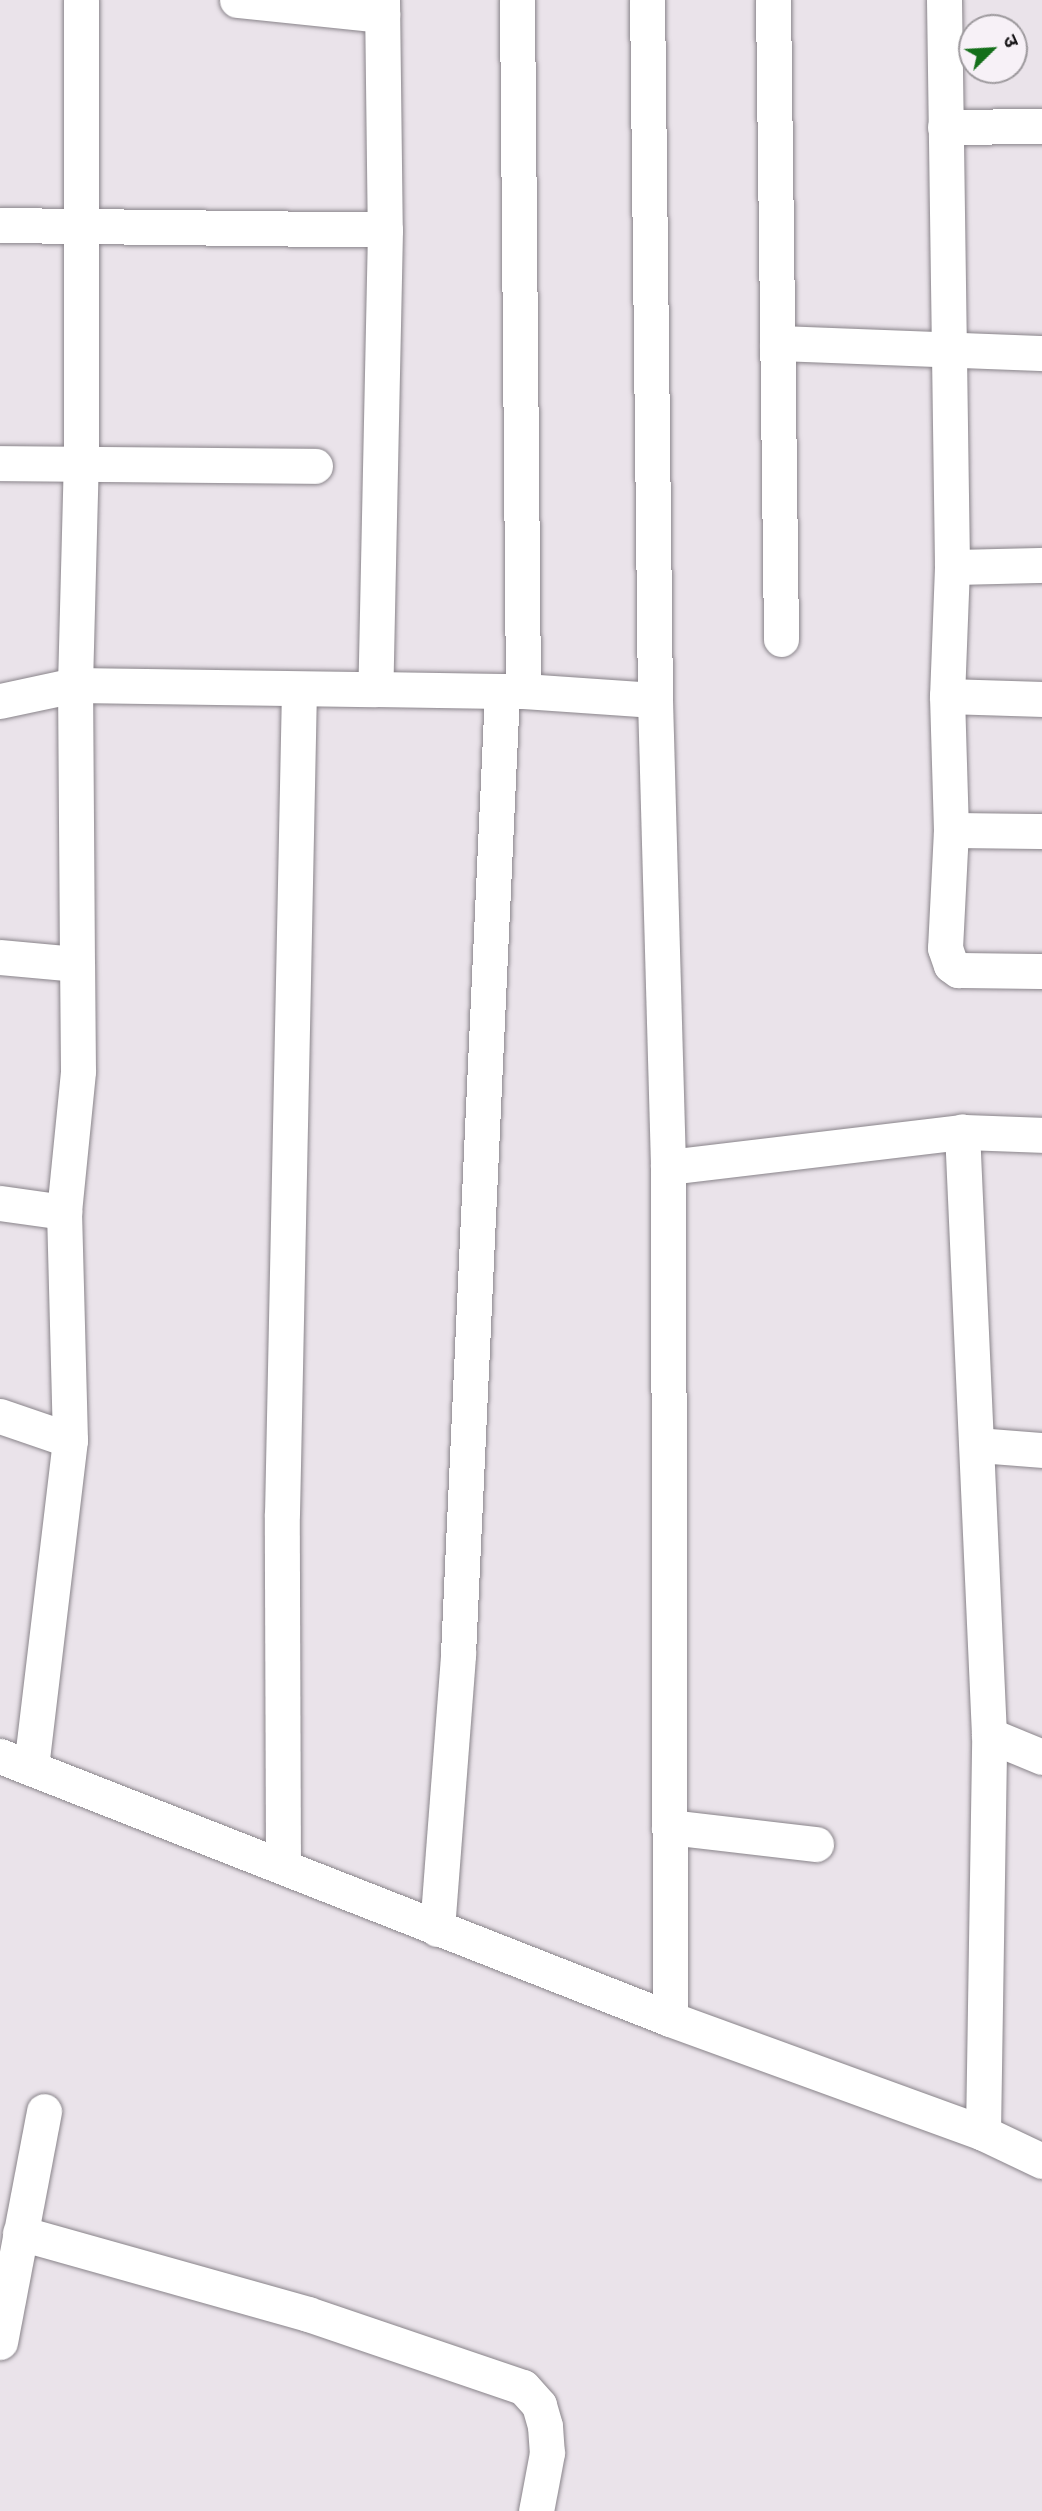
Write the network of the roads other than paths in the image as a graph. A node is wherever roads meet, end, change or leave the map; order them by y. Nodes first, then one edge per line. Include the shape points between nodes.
1 (81, 0) edge
2 (237, 0) edge
3 (517, 0) edge
4 (648, 0) edge
5 (773, 0) edge
6 (944, 0) edge
7 (382, 7) edge
8 (1042, 126) edge
9 (945, 128) junction
10 (0, 225) edge
11 (80, 225) junction
12 (385, 230) junction
13 (777, 343) junction
14 (951, 352) junction
15 (1042, 353) edge
16 (81, 462) junction
17 (0, 463) edge
18 (315, 466) dead end
19 (1042, 565) edge
20 (952, 567) junction
21 (781, 639) dead end
22 (75, 685) junction
23 (375, 688) junction
24 (299, 690) junction
25 (513, 691) junction
26 (947, 696) junction
27 (655, 699) junction
28 (1042, 699) edge
29 (0, 701) edge
30 (951, 830) junction
31 (1042, 831) edge
32 (0, 957) edge
33 (77, 964) junction
34 (1042, 971) edge
35 (962, 1132) junction
36 (1042, 1135) edge
37 (668, 1167) junction
38 (0, 1203) edge
39 (64, 1212) junction
40 (0, 1416) edge
41 (69, 1440) junction
42 (978, 1445) junction
43 (1042, 1450) edge
44 (989, 1735) junction
45 (1042, 1757) edge
46 (15, 1762) edge
47 (669, 1827) junction
48 (816, 1843) dead end
49 (284, 1866) junction
50 (437, 1929) junction
51 (670, 2019) junction
52 (44, 2110) dead end
53 (984, 2133) junction
54 (1042, 2161) edge
55 (20, 2233) junction
56 (0, 2342) edge
57 (536, 2511) edge

1 - 11 street
2 - 7 street
3 - 25 street
4 - 27 street
5 - 13 street
6 - 9 street
7 - 12 street
8 - 9 street
9 - 14 street
10 - 11 street
11 - 12 street
11 - 16 street
12 - 23 street
13 - 14 street
13 - 21 street
14 - 15 street
14 - 20 street
16 - 17 street
16 - 18 street
16 - 22 street
19 - 20 street
20 - 26 street
22 - 24 street
22 - 29 street
22 - 33 street
23 - 24 street
23 - 25 street
24 - 49 street via 282,1514
25 - 27 street
25 - 50 street via 458,1654
26 - 28 street
26 - 30 street
27 - 37 street
30 - 31 street
30 - 34 street via 945,948 951,965 958,970
32 - 33 street
33 - 39 street via 78,1071
35 - 36 street
35 - 37 street
35 - 42 street
37 - 47 street
38 - 39 street
39 - 41 street
40 - 41 street
41 - 46 street
42 - 43 street
42 - 44 street
44 - 45 street
44 - 53 street
46 - 49 street
47 - 48 street
47 - 51 street
49 - 50 street
50 - 51 street
51 - 53 street
52 - 55 street
53 - 54 street
55 - 56 street
55 - 57 street via 308,2314 523,2387 539,2405 545,2426 547,2453

